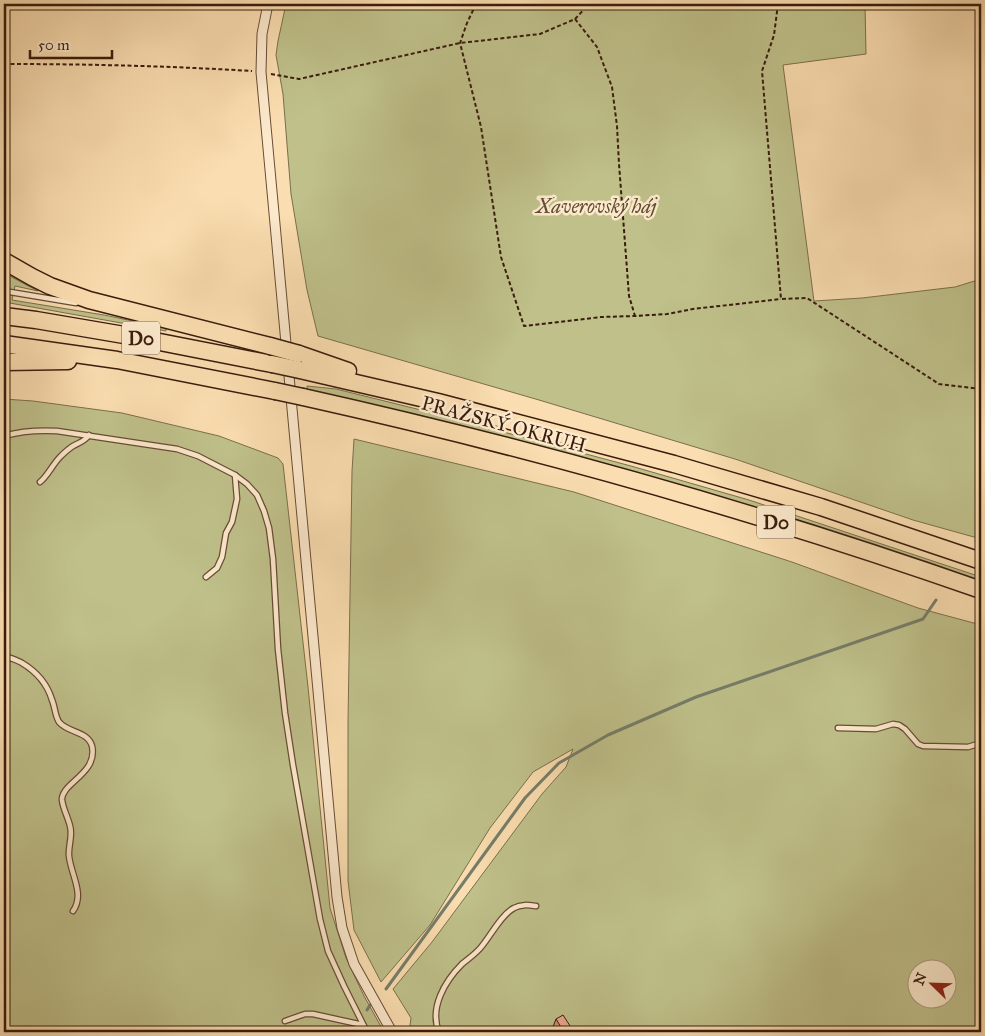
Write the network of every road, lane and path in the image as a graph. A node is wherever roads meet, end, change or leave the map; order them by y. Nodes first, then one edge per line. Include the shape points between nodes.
1 (268, 4) edge
2 (476, 4) edge
3 (589, 4) edge
4 (778, 4) edge
5 (575, 19) junction
6 (460, 43) junction
7 (4, 64) edge
8 (261, 72) junction
9 (4, 261) edge
10 (10, 292) dead end
11 (782, 299) junction
12 (78, 304) dead end
13 (87, 305) dead end
14 (4, 316) edge
15 (635, 316) junction
16 (4, 344) edge
17 (270, 346) junction
18 (117, 360) junction
19 (4, 362) edge
20 (299, 362) junction
21 (981, 389) edge
22 (89, 435) junction
23 (4, 436) edge
24 (235, 475) junction
25 (40, 482) dead end
26 (981, 561) edge
27 (206, 577) dead end
28 (981, 590) edge
29 (4, 657) edge
30 (838, 728) dead end
31 (981, 743) edge
32 (536, 906) dead end
33 (73, 911) dead end
34 (285, 1022) dead end
35 (363, 1024) junction
36 (367, 1032) edge
37 (392, 1032) edge
38 (439, 1032) edge

1 - 8 street via 262,34
2 - 6 path
3 - 5 path
4 - 11 path via 774,35 762,71
5 - 6 path via 540,34
5 - 15 path via 597,47 612,87 629,296
6 - 8 path via 299,79
6 - 15 path via 481,127 502,257 524,326
7 - 8 path
8 - 37 street via 337,897 342,928 354,964
9 - 17 highway via 50,286 89,300
10 - 12 lane
11 - 15 path
11 - 21 path via 807,298 939,384
13 - 17 lane
14 - 20 highway, PRAŽSKÝ OKRUH / D0, bridge via 272,364
16 - 18 highway, PRAŽSKÝ OKRUH / D0
17 - 20 highway, bridge
18 - 19 highway
18 - 28 highway, PRAŽSKÝ OKRUH / D0, bridge via 303,397 469,436 642,482 814,534
20 - 26 highway, PRAŽSKÝ OKRUH / D0 via 674,464
22 - 23 lane via 38,430
22 - 24 lane via 177,449
22 - 25 lane via 61,456
24 - 27 lane via 237,499 232,522 217,568
24 - 35 lane via 257,495 269,528 285,713 318,904 328,951
29 - 33 lane via 15,659 38,675 47,686 58,721 88,738 92,746 92,758 86,770 62,796 71,827 69,856 77,889
30 - 31 lane via 876,729 893,724 905,729 923,746 968,747
32 - 38 lane via 521,905 510,910 482,947 456,971 437,1004 435,1022
34 - 35 lane via 313,1014
35 - 36 lane

